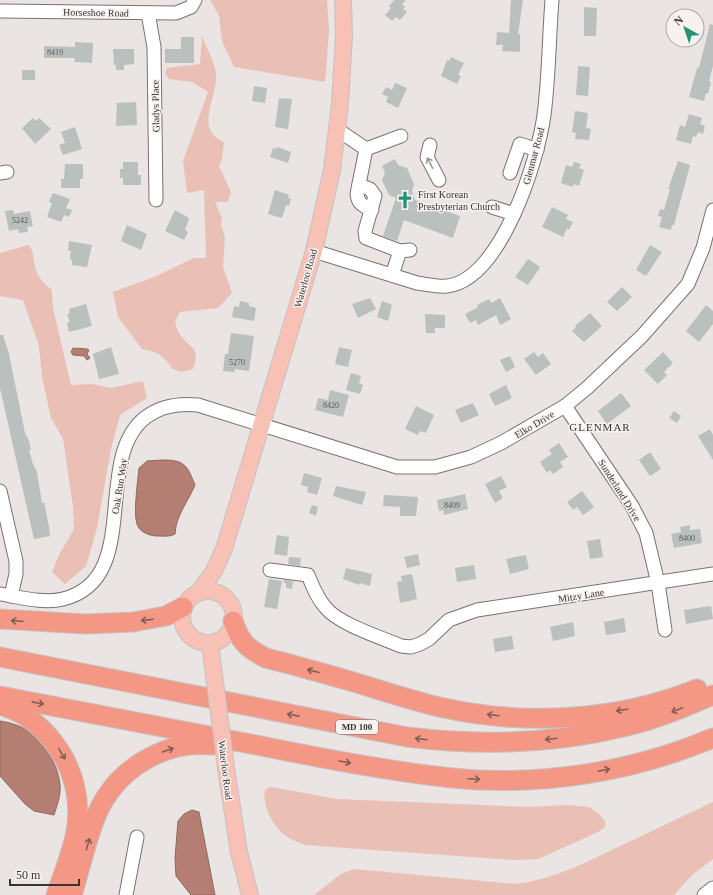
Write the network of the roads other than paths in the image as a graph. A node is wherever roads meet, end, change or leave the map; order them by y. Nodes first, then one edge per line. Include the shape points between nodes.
1 (343, 0) edge
2 (552, 0) edge
3 (193, 4) edge
4 (0, 11) edge
5 (148, 13) junction
6 (338, 130) junction
7 (400, 136) dead end
8 (430, 145) dead end
9 (366, 149) junction
10 (537, 150) junction
11 (510, 173) dead end
12 (439, 180) dead end
13 (156, 200) dead end
14 (492, 207) dead end
15 (713, 210) edge
16 (514, 214) junction
17 (314, 251) junction
18 (392, 275) junction
19 (565, 406) junction
20 (262, 424) junction
21 (0, 491) edge
22 (224, 549) junction
23 (270, 570) dead end
24 (713, 574) edge
25 (658, 583) junction
26 (198, 593) junction
27 (5, 595) edge
28 (226, 599) junction
29 (183, 607) junction
30 (0, 619) edge
31 (233, 621) junction
32 (665, 630) dead end
33 (210, 643) junction
34 (0, 657) edge
35 (713, 683) edge
36 (713, 695) edge
37 (0, 696) edge
38 (0, 705) edge
39 (713, 738) edge
40 (307, 755) junction
41 (137, 837) dead end
42 (713, 888) edge
43 (248, 892) edge
44 (56, 895) edge
45 (72, 895) edge
46 (126, 895) edge
47 (704, 895) edge

1 - 6 main road, Waterloo Road via 344,36
2 - 10 street, Glenmar Road via 544,116
3 - 5 street, Horseshoe Road via 176,13
4 - 5 street, Horseshoe Road
5 - 13 street, Gladys Place via 154,47
6 - 9 street
6 - 17 main road, Waterloo Road
7 - 9 street
12 -> 8 street via 427,157
9 - 18 street via 358,200 372,210 365,231 366,238 405,250
10 - 11 street via 520,144
10 - 16 street, Glenmar Road
14 - 16 street
15 - 19 street, Elko Drive via 703,248 688,284 642,336
16 - 18 street, Glenmar Road via 484,265 461,282 447,286 432,285
17 - 18 street, Glenmar Road
17 - 20 main road, Waterloo Road
19 - 20 street, Elko Drive via 495,446 471,457 435,467 398,467
19 - 25 street, Sunderland Drive via 640,521 651,549
20 - 22 main road, Waterloo Road
20 - 27 street, Oak Run Way via 198,405 167,406 153,412 131,432 126,443 109,551 96,577 87,587 63,599 48,600
21 - 27 street via 16,561 16,574
22 - 26 main road, Waterloo Road via 214,571
22 - 28 main road, Waterloo Road via 222,576
23 - 25 street, Mitzy Lane via 308,575 318,597 336,618 400,646 411,647 434,635 450,620 477,610
24 - 25 street, Mitzy Lane
25 - 32 street, Sunderland Drive
26 - 28 main road via 214,591
26 - 29 main road
28 - 31 main road via 233,612
29 -> 30 highway via 166,616 133,622 86,624
29 - 33 main road via 182,622 186,632 195,640
31 - 33 main road via 225,636
35 -> 31 highway via 641,707 598,715 519,718 479,713 444,708 266,658 245,645
33 - 43 main road, Waterloo Road, bridge via 232,818
36 -> 34 highway, MD 100 via 673,712 627,726 576,736 494,743 446,742 407,737
37 -> 40 highway
38 -> 44 highway via 21,714 50,737 68,763 73,778 77,826
40 -> 39 highway via 453,778 501,780 588,774 644,762
45 -> 40 highway via 96,816 108,794 135,766 152,756 186,745 203,744
41 - 46 street
42 - 47 street

